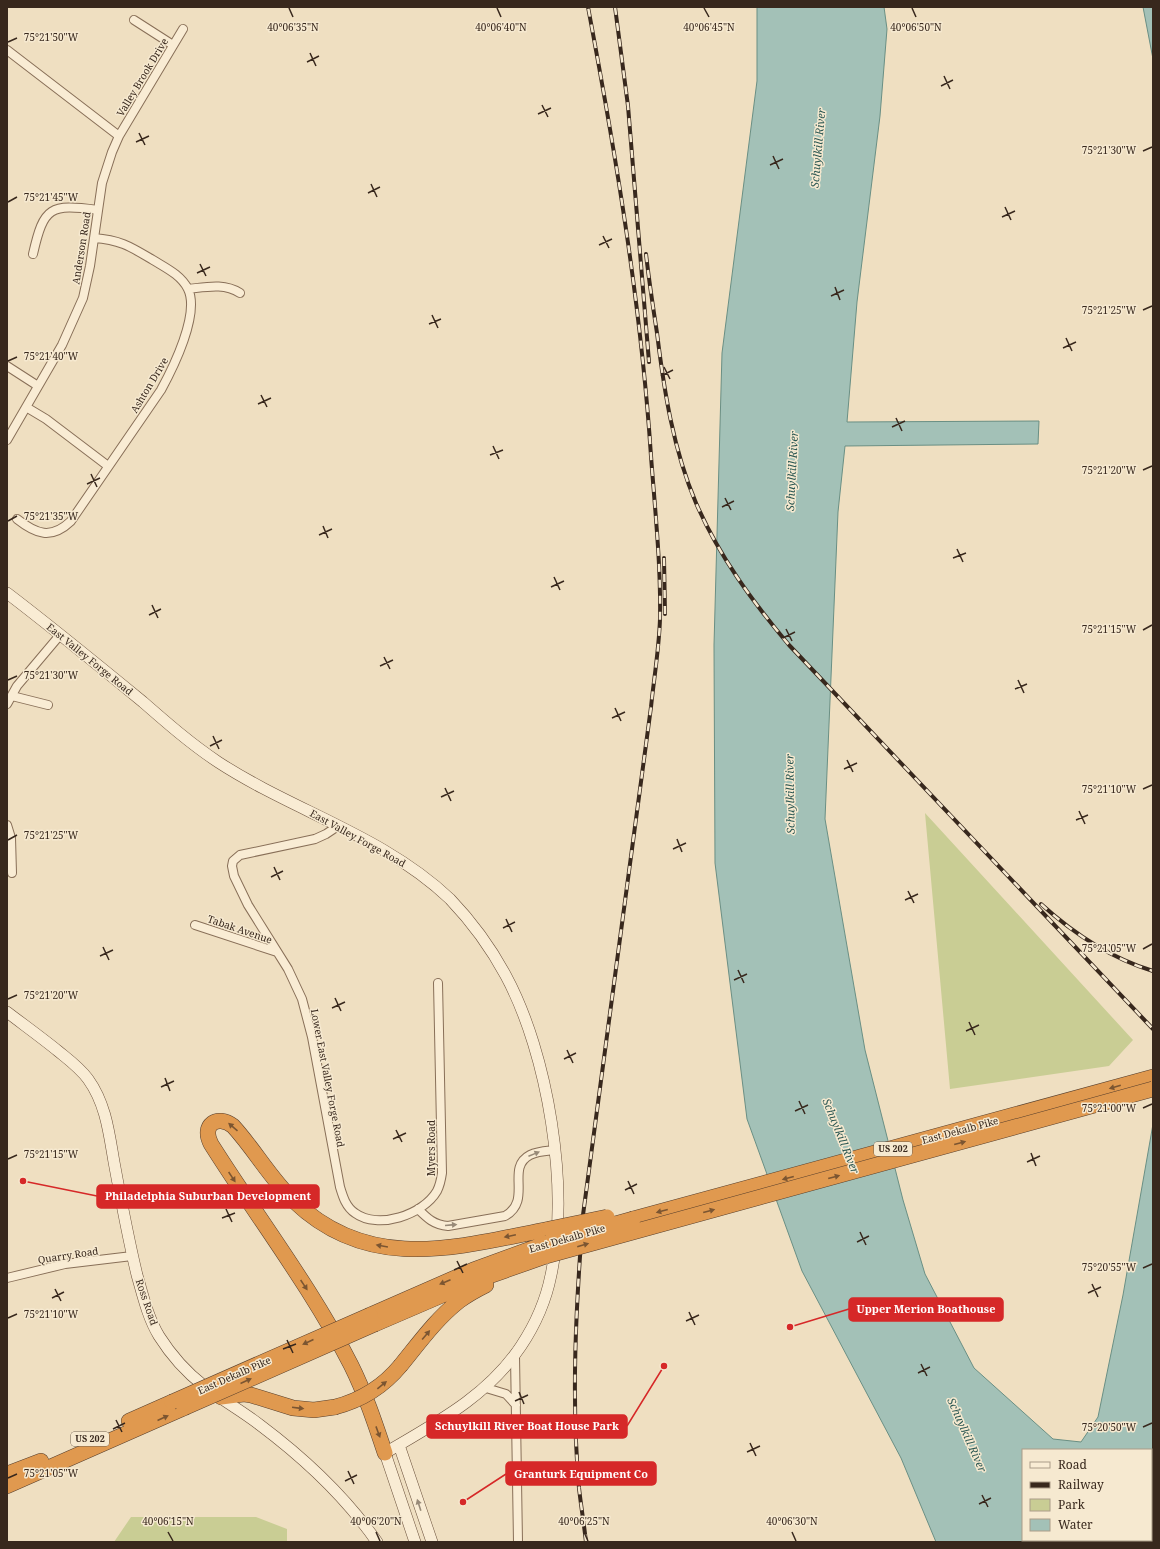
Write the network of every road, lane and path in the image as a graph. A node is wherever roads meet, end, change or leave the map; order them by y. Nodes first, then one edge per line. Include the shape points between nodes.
1 (134, 20) dead end
2 (183, 29) dead end
3 (173, 45) junction
4 (7, 50) edge
5 (119, 136) junction
6 (98, 210) junction
7 (94, 238) junction
8 (33, 254) dead end
9 (188, 289) junction
10 (240, 293) dead end
11 (7, 366) edge
12 (38, 386) junction
13 (26, 408) junction
14 (7, 440) edge
15 (108, 466) junction
16 (16, 519) dead end
17 (7, 593) edge
18 (60, 635) junction
19 (12, 696) junction
20 (7, 704) edge
21 (48, 705) dead end
22 (7, 825) edge
23 (338, 826) junction
24 (12, 873) dead end
25 (195, 925) dead end
26 (277, 952) junction
27 (438, 983) dead end
28 (7, 1012) edge
29 (1153, 1077) edge
30 (1153, 1089) edge
31 (554, 1150) junction
32 (418, 1209) junction
33 (547, 1243) junction
34 (132, 1256) junction
35 (496, 1273) junction
36 (7, 1278) edge
37 (372, 1319) junction
38 (515, 1356) junction
39 (486, 1388) junction
40 (221, 1397) junction
41 (178, 1405) junction
42 (516, 1405) junction
43 (398, 1445) junction
44 (385, 1453) junction
45 (7, 1474) edge
46 (7, 1486) edge
47 (377, 1542) edge
48 (415, 1542) edge
49 (432, 1542) edge
50 (518, 1542) edge

1 - 3 street
2 - 3 street, Valley Brook Drive
3 - 5 street, Valley Brook Drive
4 - 5 street
5 - 6 street, Anderson Road via 102,183
6 - 7 street, Anderson Road
6 - 8 street via 70,207 54,211 40,225
7 - 9 street via 126,244 172,272
7 - 12 street, Anderson Road via 83,298 70,328
9 - 10 street via 219,286
9 - 15 street, Ashton Drive via 189,320 170,374
11 - 12 street
12 - 13 street, Anderson Road
13 - 14 street, Anderson Road
13 - 15 street via 46,419
15 - 16 street, Ashton Drive via 64,528 46,533 36,531
17 - 18 main road, East Valley Forge Road
18 - 19 street via 17,686
18 - 23 main road, East Valley Forge Road via 214,759 235,773
19 - 20 street
19 - 21 street
22 - 24 street via 11,838
23 - 26 street, Lower East Valley Forge Road via 315,839 244,853 234,861 232,871 242,894
23 - 31 main road, East Valley Forge Road via 393,856 429,881 460,910 485,941 507,978 529,1031 542,1076
25 - 26 street, Tabak Avenue
26 - 32 street, Lower East Valley Forge Road via 295,983 307,1017 343,1199 355,1214 379,1220 393,1220
27 - 32 street, Myers Road via 442,1174 436,1193
28 - 34 main road, Ross Road via 76,1066 88,1078 97,1093 108,1128
29 -> 33 highway, East Dekalb Pike / US 202, bridge via 633,1219 618,1215
33 -> 30 highway, East Dekalb Pike, bridge
32 -> 31 street via 429,1220 448,1226 505,1216 517,1204 518,1171 522,1162 535,1153
31 - 38 main road, East Valley Forge Road via 558,1225 551,1274 537,1317
33 - 35 highway, East Dekalb Pike
33 -> 37 highway, East Dekalb Pike / US 202 via 473,1270
33 -> 44 highway via 474,1244 434,1250 403,1249 362,1241 322,1223 294,1201 269,1174 233,1126 225,1121 211,1124 207,1136 211,1144 315,1302 342,1349 360,1386
34 - 36 street, Quarry Road via 46,1267
34 - 40 main road, Ross Road via 146,1306 158,1334 193,1376
35 - 37 highway, East Dekalb Pike
40 -> 35 highway, bridge via 251,1394 293,1408 314,1410 357,1400 377,1389 402,1365 448,1311 460,1300 487,1284
37 - 41 highway, East Dekalb Pike / US 202, bridge
38 - 39 main road, East Valley Forge Road
38 - 42 street
39 - 42 street via 506,1394
39 - 43 main road, East Valley Forge Road via 452,1413
40 - 47 main road, Ross Road via 304,1460 357,1516
41 - 45 highway, East Dekalb Pike / US 202
46 -> 41 highway, East Dekalb Pike
42 - 50 street
43 - 44 main road, East Valley Forge Road
49 -> 43 main road
44 - 48 main road

